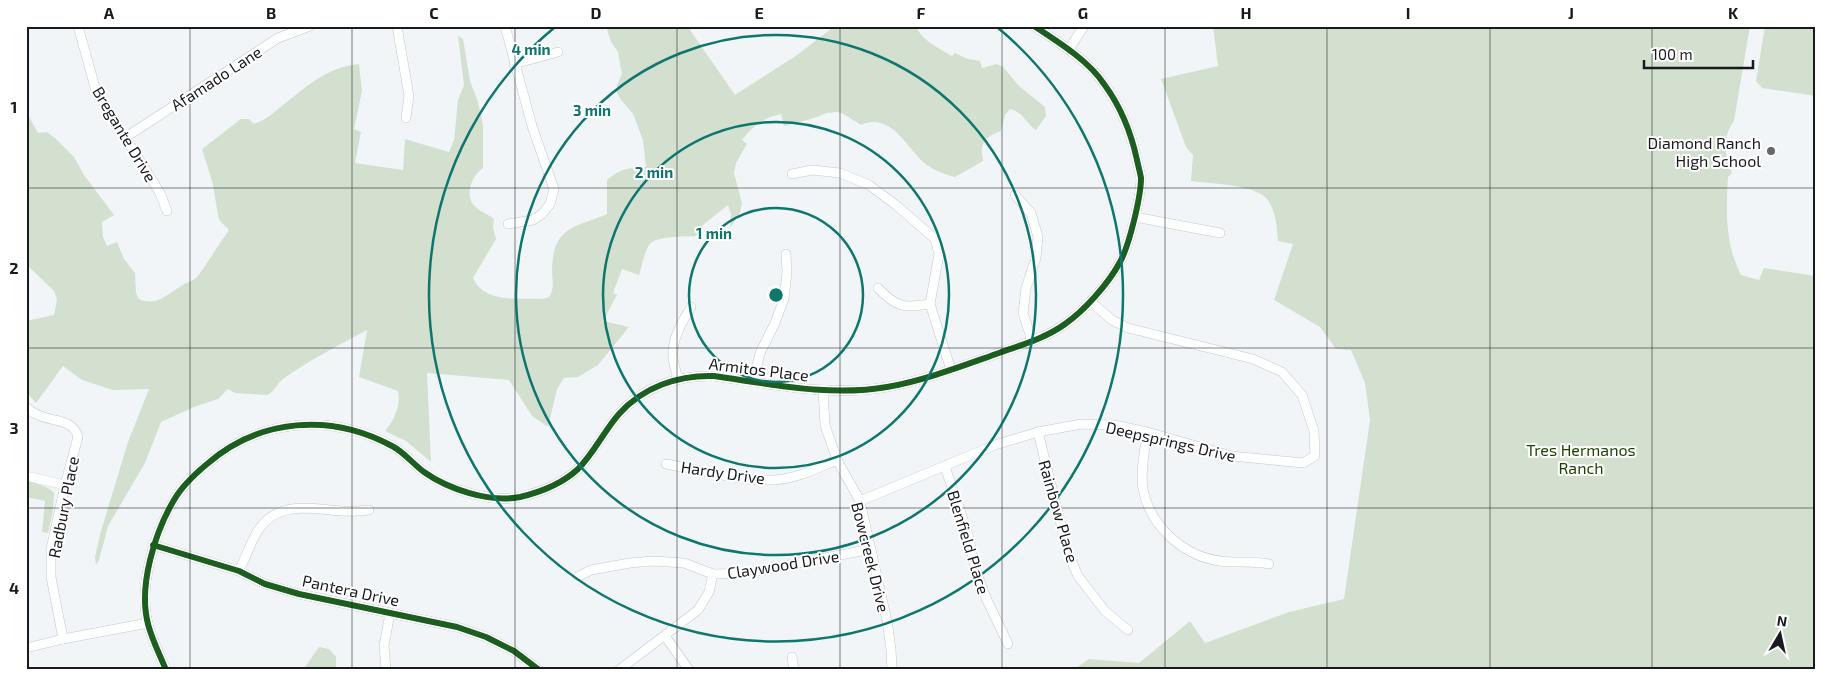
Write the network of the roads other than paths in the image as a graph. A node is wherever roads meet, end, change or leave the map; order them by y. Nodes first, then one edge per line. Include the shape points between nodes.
1 (78, 26) edge
2 (310, 26) edge
3 (397, 26) edge
4 (505, 26) edge
5 (1034, 26) edge
6 (1084, 26) edge
7 (1069, 49) junction
8 (558, 52) dead end
9 (514, 64) junction
10 (406, 118) dead end
11 (126, 137) junction
12 (792, 174) dead end
13 (1015, 195) dead end
14 (167, 211) dead end
15 (1135, 217) junction
16 (508, 224) dead end
17 (1220, 233) dead end
18 (786, 254) dead end
19 (878, 288) dead end
20 (1091, 302) junction
21 (930, 304) junction
22 (691, 306) dead end
23 (1032, 341) junction
24 (951, 370) junction
25 (678, 379) junction
26 (753, 382) junction
27 (823, 390) junction
28 (26, 407) edge
29 (1038, 432) junction
30 (1147, 432) junction
31 (837, 460) junction
32 (666, 464) dead end
33 (945, 467) junction
34 (26, 476) edge
35 (65, 484) junction
36 (860, 501) junction
37 (369, 510) dead end
38 (153, 545) junction
39 (871, 549) junction
40 (1269, 564) dead end
41 (239, 571) junction
42 (713, 574) junction
43 (580, 576) dead end
44 (390, 613) junction
45 (148, 623) junction
46 (1128, 630) dead end
47 (665, 636) junction
48 (63, 639) junction
49 (1008, 644) dead end
50 (26, 648) edge
51 (792, 657) dead end
52 (166, 670) edge
53 (386, 670) edge
54 (539, 670) edge
55 (619, 670) edge
56 (689, 670) edge
57 (794, 670) edge
58 (892, 670) edge

1 - 11 street, Bregante Drive via 96,91
2 - 11 street, Afamado Lane via 278,38
3 - 10 street via 409,96
4 - 9 street
5 - 7 street, Armitos Place
6 - 7 street
7 - 15 street, Armitos Place via 1103,82 1121,110 1133,141 1140,178
8 - 9 street
9 - 16 street via 554,189 550,204 542,214 534,220
11 - 14 street, Bregante Drive via 160,193
12 - 21 street via 812,170 840,172 869,185 936,239 938,254
13 - 23 street via 1031,213 1038,237 1023,313
15 - 17 street
15 - 20 street, Armitos Place via 1120,262
18 - 26 street via 784,299 760,353
19 - 21 street via 889,299 907,308
20 - 23 street, Armitos Place via 1064,325
20 - 30 street, Deepsprings Drive via 1112,320 1128,328 1253,359 1282,372 1302,395 1314,431 1315,456 1303,463 1232,456
21 - 24 street
22 - 25 street via 676,338 673,355
23 - 24 street, Armitos Place
24 - 27 street, Armitos Place via 885,387
25 - 26 street, Armitos Place via 714,376
25 - 38 street, Armitos Place via 654,387 635,399 618,415 578,468 565,479 516,498 488,497 456,490 425,472 394,447 354,429 317,424 283,427 252,435 221,452 177,494
26 - 27 street, Armitos Place
27 - 31 street, Bowcreek Drive via 825,426
28 - 35 street, Radbury Place via 35,414 70,424 76,430 78,437
29 - 30 street, Deepsprings Drive via 1082,424 1114,425
29 - 33 street, Deepsprings Drive via 995,445
29 - 46 street, Rainbow Place via 1068,553 1078,576 1105,611
30 - 40 street via 1143,488 1157,522 1168,535 1198,556 1219,561
31 - 32 street, Hardy Drive via 775,480 744,478
31 - 36 street, Bowcreek Drive
33 - 36 street, Deepsprings Drive
33 - 49 street, Blenfield Place via 975,568
34 - 35 street
35 - 48 street, Radbury Place via 52,549 51,577
36 - 39 street, Bowcreek Drive
37 - 41 street via 344,512 288,508 273,514 259,528
38 - 41 street, Pantera Drive
38 - 45 street, Armitos Place via 146,599
39 - 42 street, Claywood Drive via 748,573
39 - 58 street, Bowcreek Drive via 887,621
41 - 44 street, Pantera Drive via 265,584 299,594
42 - 43 street, Claywood Drive via 684,563 654,560 591,570
42 - 47 street via 709,592 698,610
44 - 53 street via 384,646
44 - 54 street, Pantera Drive via 457,626 486,637 514,651
45 - 48 street
45 - 52 street, Armitos Place
47 - 55 street
47 - 56 street
48 - 50 street
51 - 57 street

